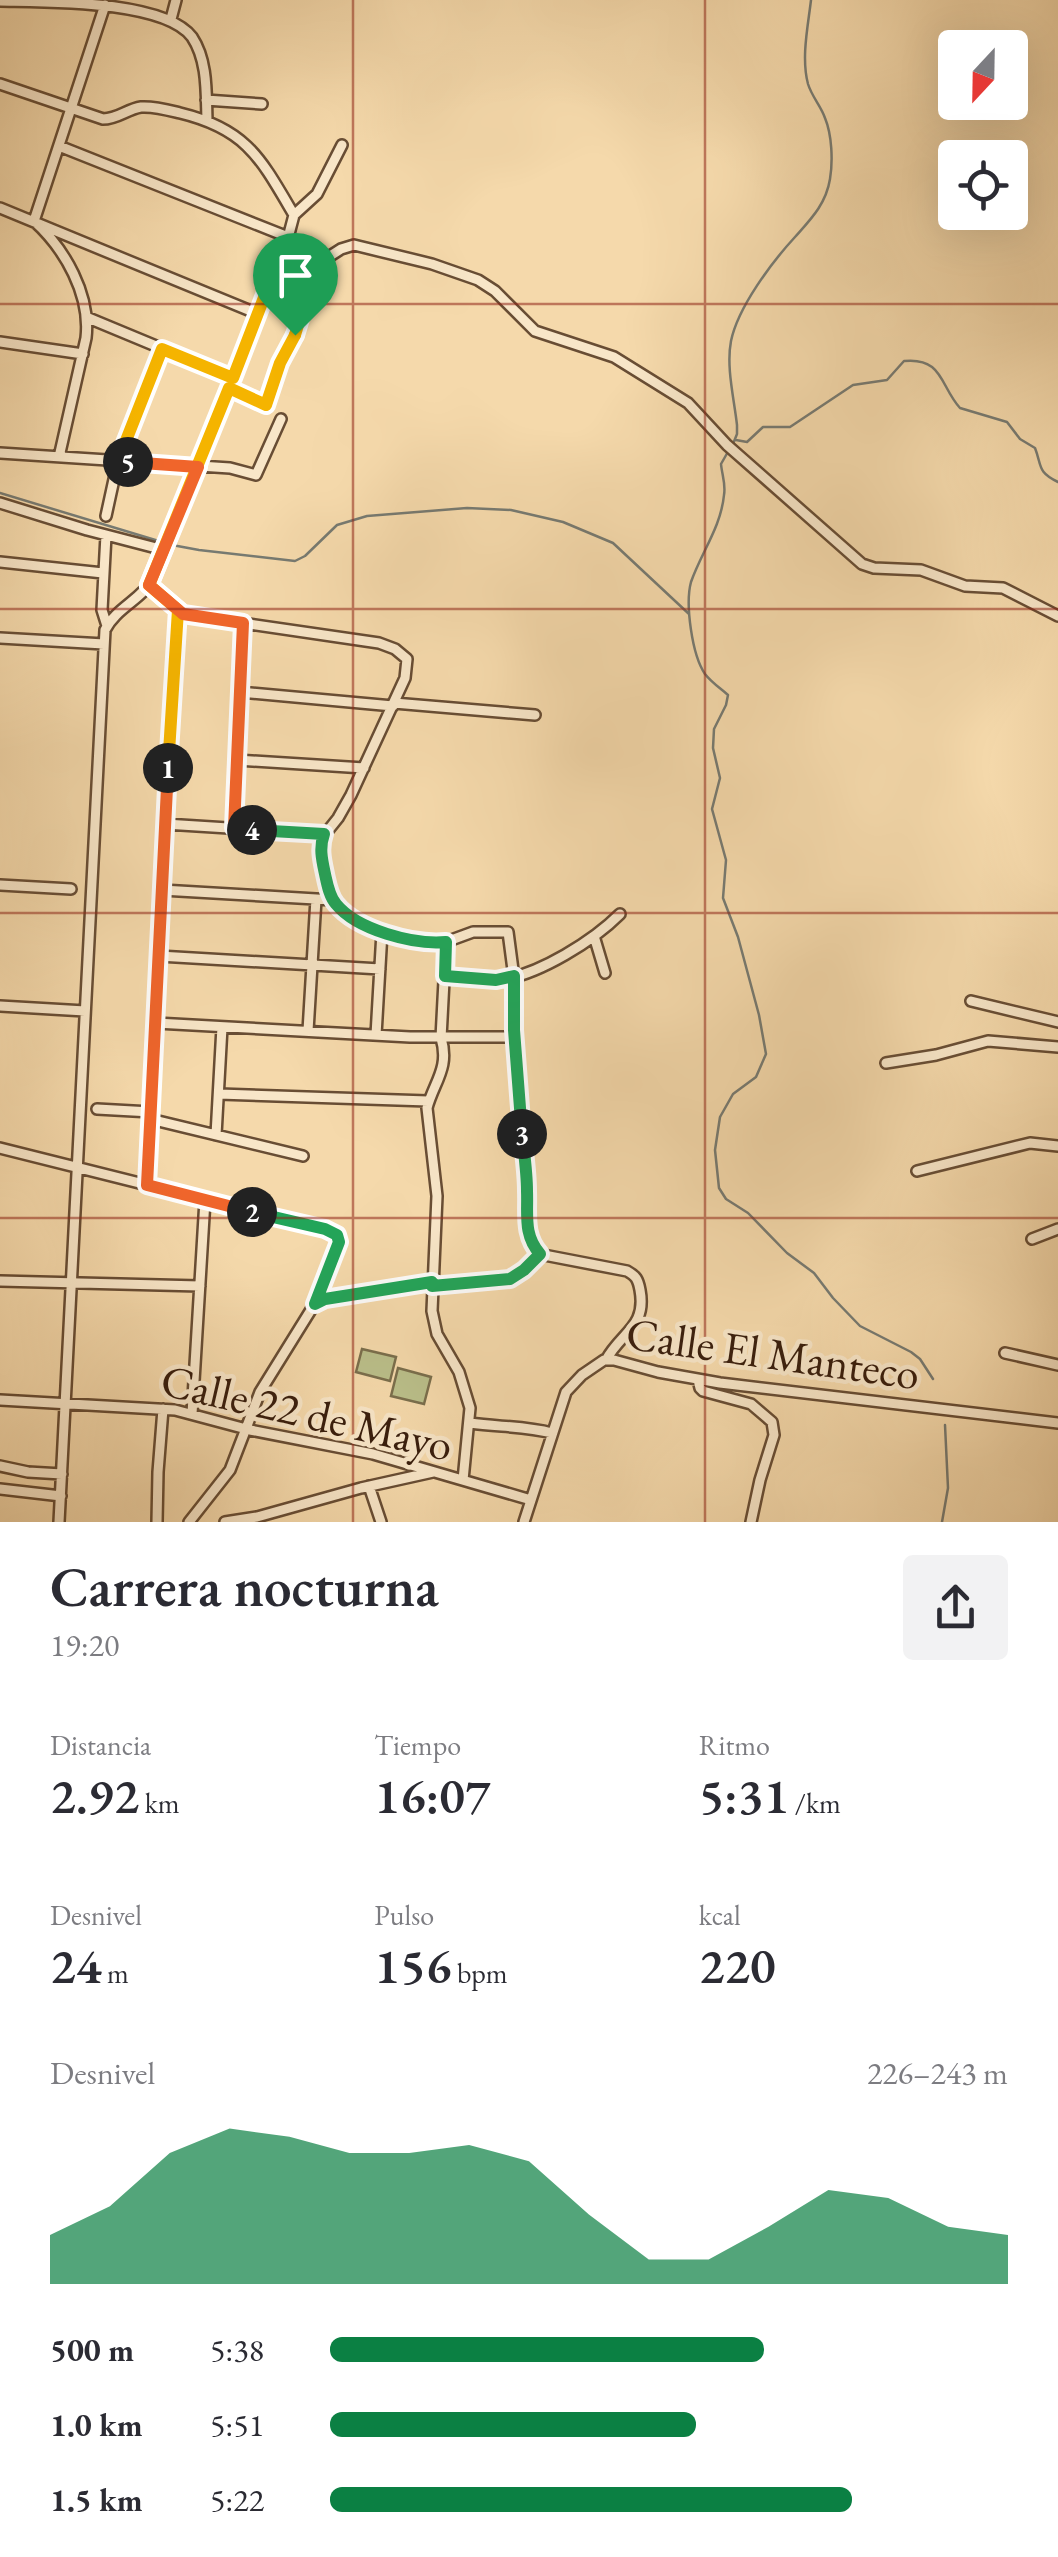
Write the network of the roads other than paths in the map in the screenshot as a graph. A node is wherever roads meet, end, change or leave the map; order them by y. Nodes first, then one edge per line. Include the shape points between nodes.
1 (176, 0) edge
2 (0, 1) edge
3 (112, 3) edge
4 (170, 19) junction
5 (0, 84) edge
6 (206, 100) junction
7 (262, 104) dead end
8 (71, 109) junction
9 (208, 120) junction
10 (342, 145) dead end
11 (59, 146) junction
12 (0, 208) edge
13 (294, 214) junction
14 (34, 221) junction
15 (288, 237) junction
16 (316, 266) junction
17 (275, 269) junction
18 (258, 314) junction
19 (86, 317) junction
20 (0, 342) edge
21 (162, 349) junction
22 (82, 354) junction
23 (231, 383) junction
24 (281, 418) dead end
25 (0, 453) edge
26 (59, 457) junction
27 (118, 461) junction
28 (198, 467) junction
29 (0, 503) edge
30 (106, 516) dead end
31 (106, 535) junction
32 (164, 550) junction
33 (0, 562) edge
34 (103, 573) junction
35 (149, 585) junction
36 (178, 610) junction
37 (1058, 616) edge
38 (243, 623) junction
39 (107, 626) junction
40 (0, 638) edge
41 (104, 644) junction
42 (240, 692) junction
43 (393, 705) junction
44 (535, 715) dead end
45 (237, 760) junction
46 (364, 768) junction
47 (165, 824) junction
48 (234, 828) junction
49 (324, 834) junction
50 (0, 885) edge
51 (81, 890) junction
52 (162, 890) junction
53 (316, 899) junction
54 (333, 900) junction
55 (620, 914) dead end
56 (382, 932) junction
57 (594, 936) junction
58 (446, 942) junction
59 (159, 956) junction
60 (312, 966) junction
61 (380, 969) junction
62 (605, 972) dead end
63 (445, 976) junction
64 (514, 976) junction
65 (971, 1001) dead end
66 (0, 1006) edge
67 (86, 1011) junction
68 (1058, 1022) edge
69 (156, 1023) junction
70 (222, 1027) junction
71 (308, 1031) junction
72 (376, 1035) junction
73 (514, 1036) junction
74 (441, 1038) junction
75 (1058, 1047) edge
76 (886, 1063) dead end
77 (219, 1094) junction
78 (428, 1101) junction
79 (97, 1109) dead end
80 (150, 1115) junction
81 (216, 1135) junction
82 (1058, 1146) edge
83 (0, 1148) edge
84 (303, 1156) dead end
85 (78, 1168) junction
86 (917, 1170) dead end
87 (147, 1185) junction
88 (205, 1200) junction
89 (1058, 1229) edge
90 (1032, 1238) dead end
91 (540, 1254) junction
92 (0, 1281) edge
93 (72, 1283) junction
94 (432, 1284) junction
95 (200, 1286) junction
96 (315, 1304) junction
97 (1005, 1353) dead end
98 (606, 1360) junction
99 (1058, 1365) edge
100 (698, 1380) junction
101 (0, 1400) edge
102 (66, 1402) junction
103 (164, 1409) junction
104 (192, 1414) junction
105 (470, 1423) junction
106 (1058, 1423) edge
107 (245, 1428) junction
108 (552, 1433) junction
109 (0, 1466) edge
110 (436, 1472) junction
111 (62, 1474) junction
112 (463, 1480) junction
113 (369, 1486) junction
114 (0, 1489) edge
115 (61, 1496) junction
116 (531, 1500) junction
117 (60, 1522) edge
118 (158, 1522) edge
119 (188, 1522) edge
120 (226, 1522) edge
121 (381, 1522) edge
122 (524, 1522) edge
123 (751, 1522) edge

1 - 4 street
2 - 3 street
3 - 4 street
3 - 8 street
4 - 6 street via 198,48
5 - 8 street
6 - 7 street
6 - 9 street
8 - 9 street via 108,120 151,108
8 - 11 street
9 - 13 street via 248,146
10 - 13 street via 317,194
11 - 14 street
11 - 15 street
12 - 14 street
13 - 15 street
14 - 18 street
14 - 19 street via 71,266
15 - 17 street
16 - 17 street via 298,274
16 - 23 street via 266,405
16 - 37 street via 354,245 478,280 535,331 602,352 688,404 862,564 1003,588
17 - 18 street
18 - 23 street
19 - 21 street
19 - 22 street
20 - 22 street
21 - 23 street
21 - 27 street
22 - 26 street
23 - 28 street
24 - 28 street via 256,475
25 - 26 street
26 - 27 street
27 - 28 street
27 - 30 street
28 - 32 street
29 - 31 street
31 - 32 street
31 - 34 street
32 - 35 street
33 - 34 street
34 - 39 street
35 - 36 street
35 - 39 street
36 - 38 street
36 - 47 street
38 - 42 street
38 - 43 street via 396,649 408,665
39 - 41 street
40 - 41 street
41 - 51 street
42 - 43 street
42 - 45 street
43 - 44 street
43 - 46 street
45 - 46 street
45 - 48 street
46 - 49 street
47 - 48 street
47 - 52 street
48 - 49 street
49 - 54 street via 321,850
50 - 51 street
51 - 67 street
52 - 53 street
52 - 59 street
53 - 54 street
53 - 60 street
54 - 56 street
55 - 57 street
56 - 58 street
56 - 61 street
57 - 62 street
57 - 64 street
58 - 63 street
58 - 64 street via 473,932 508,932
59 - 60 street
59 - 69 street
60 - 61 street
60 - 71 street
61 - 72 street
63 - 64 street
63 - 74 street
64 - 73 street
65 - 68 street
66 - 67 street
67 - 85 street
69 - 70 street
69 - 80 street
70 - 71 street
70 - 77 street
71 - 72 street
72 - 74 street
73 - 74 street
73 - 91 street via 527,1226
74 - 78 street via 440,1079
75 - 76 street via 988,1041
77 - 78 street
77 - 81 street
78 - 94 street via 438,1196
79 - 80 street
80 - 81 street
80 - 87 street
81 - 84 street
82 - 86 street via 1030,1142
83 - 85 street
85 - 87 street
85 - 93 street
87 - 88 street
88 - 95 street
88 - 96 street via 335,1233 339,1242
89 - 90 street
91 - 94 street via 510,1279
91 - 98 street via 627,1270 638,1280 638,1318
92 - 93 street
93 - 95 street
93 - 102 street
94 - 96 street
94 - 105 street via 435,1328 462,1381
95 - 104 street
96 - 107 street
97 - 99 street
98 - 100 street, Calle El Manteco
98 - 108 street, Calle El Manteco via 569,1388
100 - 106 street, Calle El Manteco
100 - 123 street via 704,1391 751,1404 772,1422
101 - 102 street, Calle 22 de Mayo
102 - 103 street, Calle 22 de Mayo
102 - 111 street
103 - 104 street, Calle 22 de Mayo
103 - 118 street
104 - 107 street, Calle 22 de Mayo
105 - 108 street
105 - 112 street
107 - 110 street, Calle 22 de Mayo
107 - 119 street via 230,1470
108 - 116 street, Calle El Manteco
109 - 111 street
110 - 112 street, Calle 22 de Mayo
110 - 113 street
111 - 115 street
112 - 116 street, Calle 22 de Mayo
113 - 120 street
113 - 121 street
114 - 115 street
115 - 117 street
116 - 122 street, Calle El Manteco

